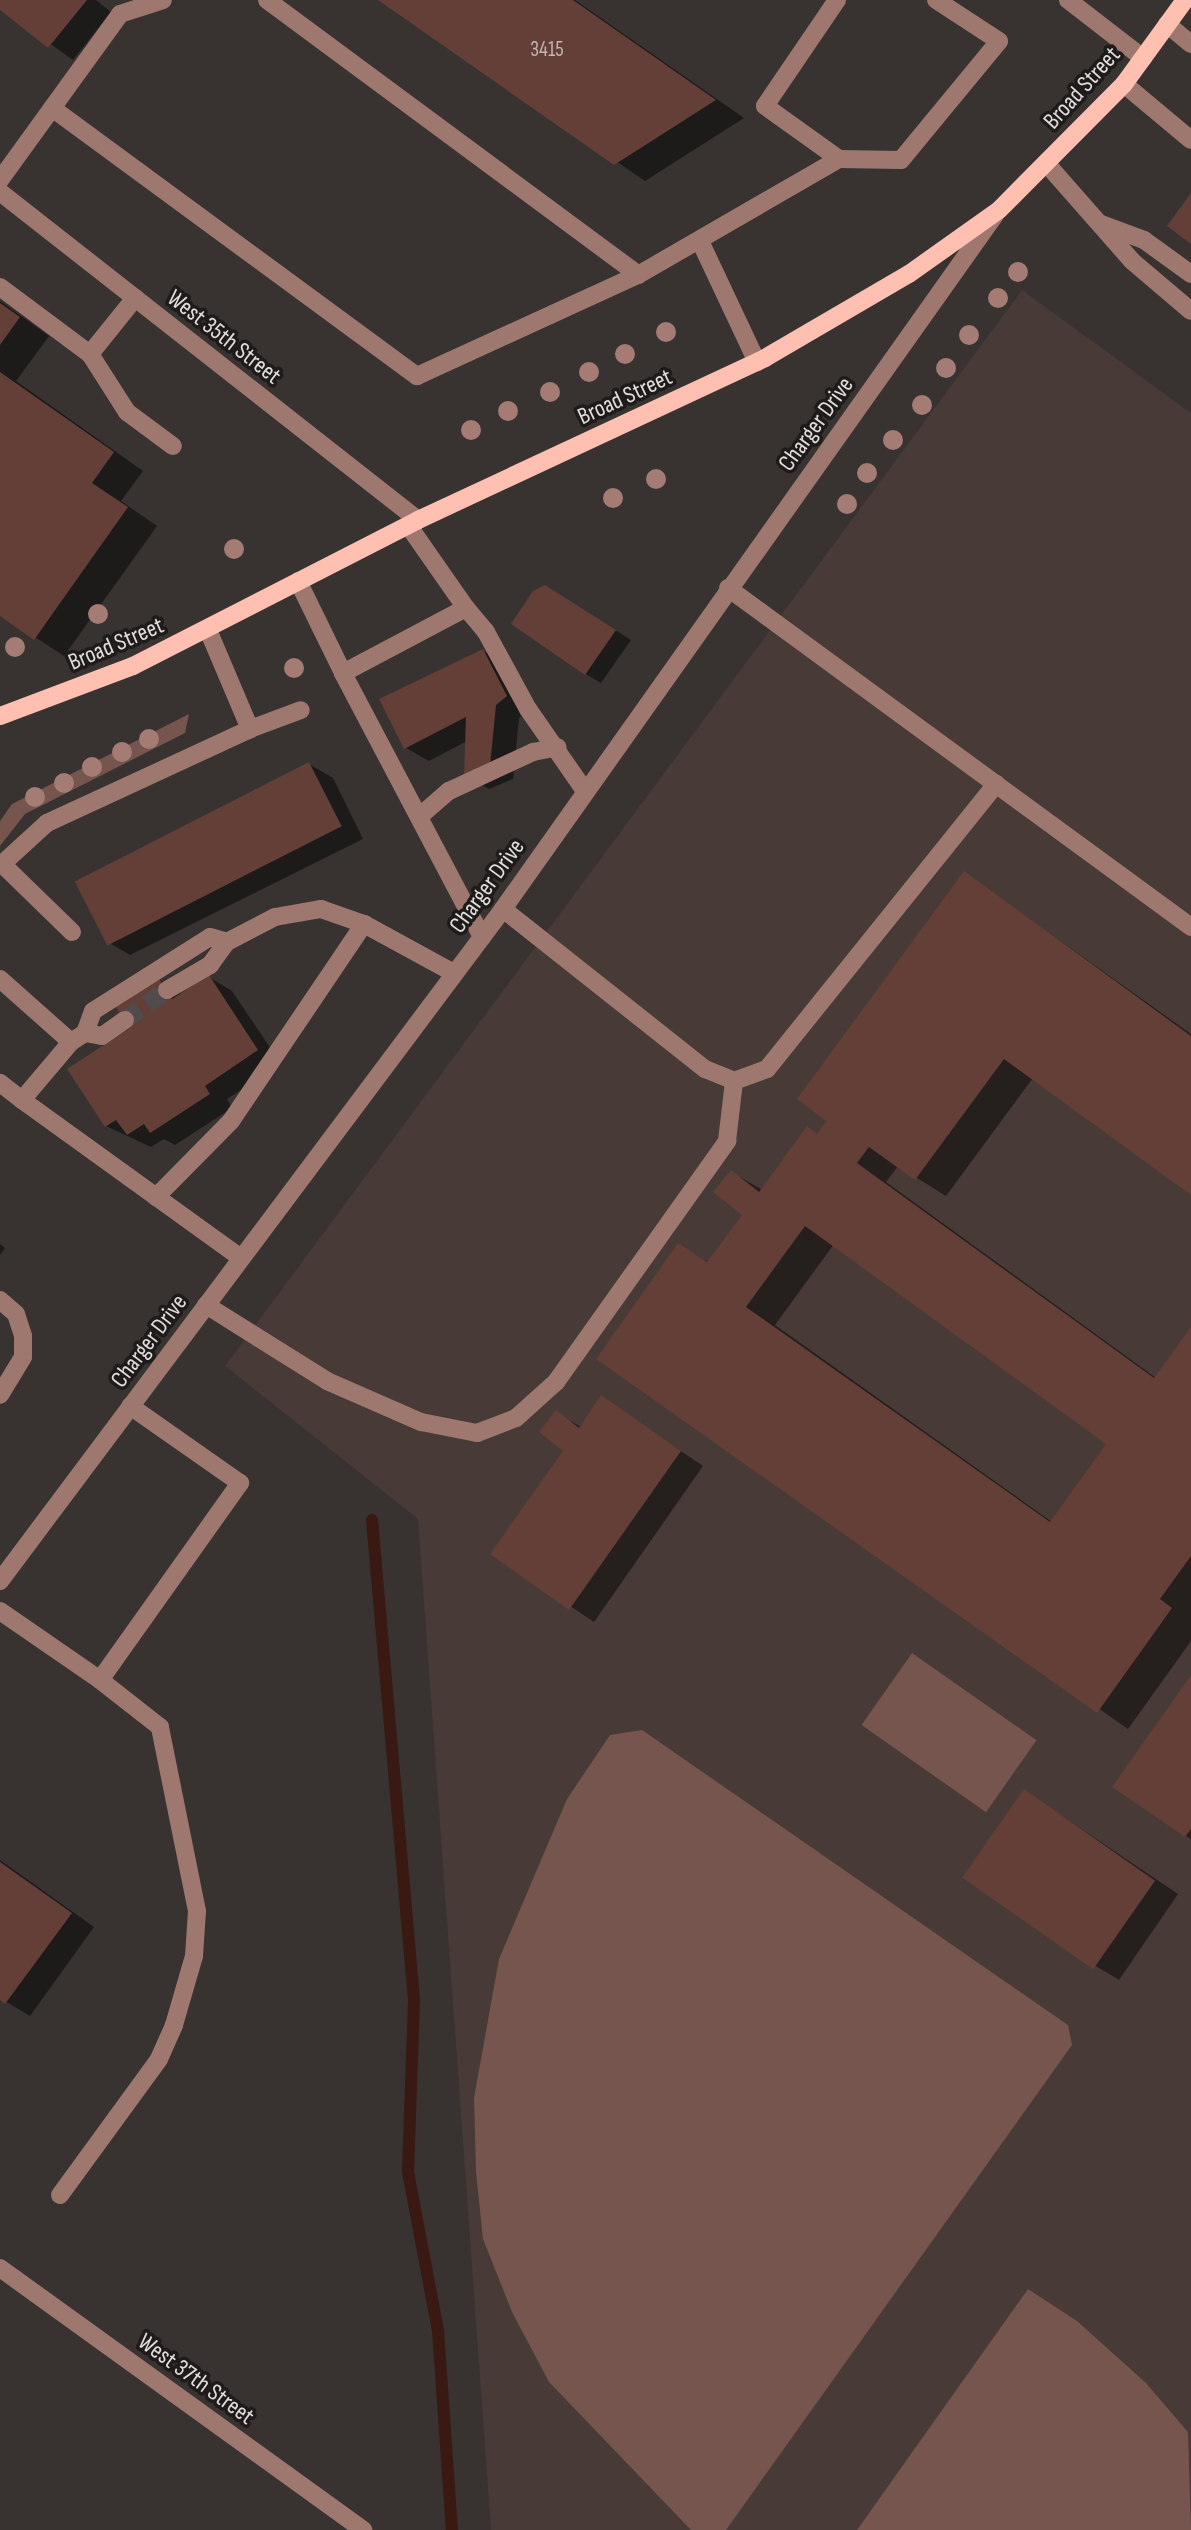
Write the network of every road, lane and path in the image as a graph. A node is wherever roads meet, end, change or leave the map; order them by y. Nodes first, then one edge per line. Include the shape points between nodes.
1 (163, 0) edge
2 (267, 0) edge
3 (837, 0) edge
4 (936, 0) edge
5 (1068, 0) edge
6 (1185, 0) edge
7 (1167, 24) junction
8 (1191, 44) edge
9 (1143, 58) junction
10 (1124, 84) junction
11 (52, 108) junction
12 (1191, 140) edge
13 (839, 159) junction
14 (1046, 163) junction
15 (0, 180) edge
16 (0, 192) edge
17 (999, 210) junction
18 (1101, 224) junction
19 (700, 241) junction
20 (1191, 274) edge
21 (638, 275) junction
22 (0, 287) edge
23 (135, 298) junction
24 (1191, 311) edge
25 (90, 354) junction
26 (757, 362) junction
27 (173, 446) dead end
28 (413, 522) junction
29 (298, 582) junction
30 (728, 588) junction
31 (466, 608) junction
32 (208, 630) junction
33 (343, 673) junction
34 (301, 710) dead end
35 (0, 716) edge
36 (250, 729) junction
37 (558, 747) junction
38 (996, 784) junction
39 (585, 791) junction
40 (420, 816) junction
41 (503, 909) junction
42 (364, 924) junction
43 (1191, 927) edge
44 (72, 932) dead end
45 (482, 937) junction
46 (227, 942) junction
47 (454, 973) junction
48 (0, 979) edge
49 (167, 990) tunnel mouth
50 (125, 1020) tunnel mouth
51 (78, 1037) junction
52 (734, 1081) junction
53 (0, 1083) edge
54 (23, 1100) junction
55 (156, 1197) junction
56 (241, 1258) junction
57 (0, 1300) edge
58 (206, 1305) junction
59 (0, 1395) edge
60 (130, 1406) junction
61 (0, 1581) edge
62 (0, 1611) edge
63 (100, 1680) junction
64 (60, 2195) dead end
65 (0, 2268) edge
66 (363, 2530) edge

1 - 11 street via 120,15
2 - 21 street
3 - 13 street via 765,106
4 - 13 street via 999,41 901,160
5 - 9 street
6 - 7 main road, Broad Street
7 - 8 street
7 - 9 main road, Broad Street
9 - 10 main road, Broad Street
10 - 12 street
10 - 14 main road, Broad Street
11 - 15 street
11 - 21 street via 417,376
13 - 19 street
14 - 17 main road, Broad Street
14 - 18 street
16 - 23 street, West 35th Street
17 - 26 main road, Broad Street via 909,274
17 - 30 street, Charger Drive
18 - 20 street via 1144,240
18 - 24 street via 1132,261
19 - 21 street
19 - 26 street
22 - 25 street
23 - 25 street
23 - 28 street, West 35th Street
25 - 27 street via 127,412
26 - 28 main road, Broad Street
28 - 29 main road, Broad Street
28 - 31 street, West 35th Street
29 - 32 main road, Broad Street
29 - 33 street
30 - 38 street
30 - 39 street, Charger Drive
31 - 33 street
31 - 37 street, West 35th Street via 486,632 527,709
32 - 35 main road, Broad Street via 133,666
32 - 36 street
33 - 40 street
34 - 36 street
36 - 44 street via 47,823 2,864
37 - 39 street, West 35th Street
37 - 40 street via 533,752 449,791
38 - 43 street
38 - 52 street via 767,1069
39 - 41 street, Charger Drive
40 - 45 street
41 - 45 street, Charger Drive
41 - 52 street via 705,1069
42 - 46 street via 321,909 275,917
42 - 47 street
42 - 55 street via 231,1121
45 - 47 street, Charger Drive
46 - 49 street via 210,965
46 - 51 street via 210,937 93,1011
47 - 56 street, Charger Drive
48 - 51 street
50 - 51 street via 102,1036
51 - 54 street
52 - 58 street via 727,1141 556,1382 516,1418 477,1433 421,1422 327,1381
53 - 54 street
54 - 55 street
55 - 56 street
56 - 58 street, Charger Drive
57 - 59 street via 16,1314 23,1357
58 - 60 street, Charger Drive
60 - 61 street, Charger Drive
60 - 63 street via 240,1483
62 - 63 street
63 - 64 street via 160,1727 197,1911 194,1956 159,2059
65 - 66 street, West 37th Street

